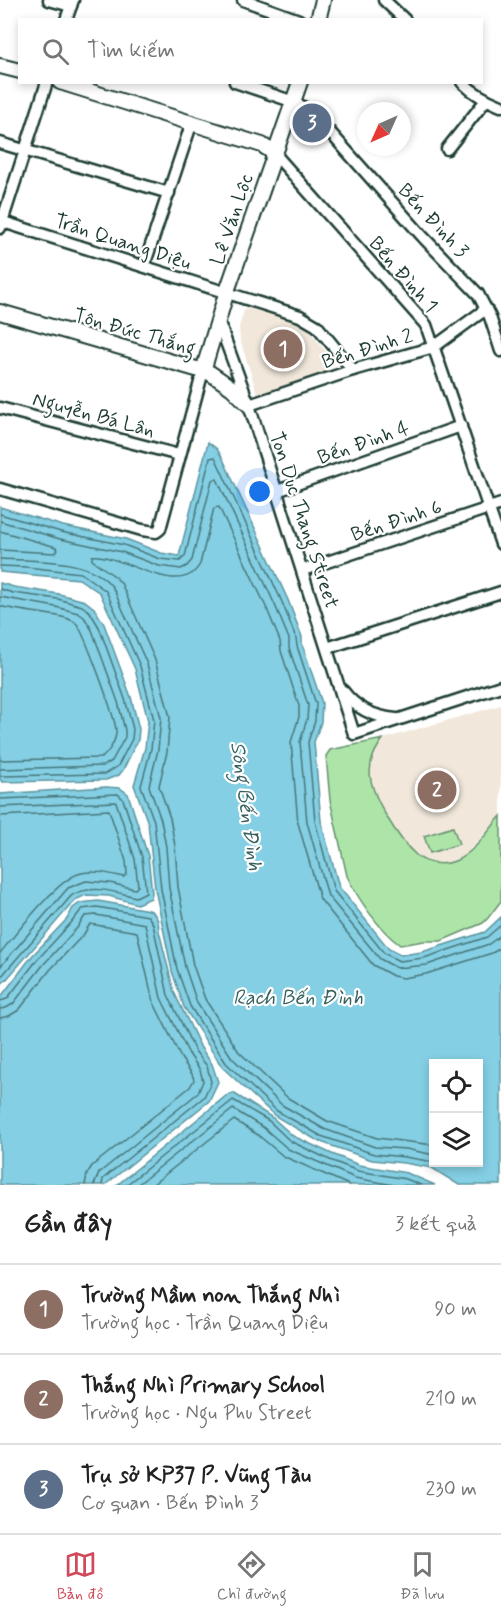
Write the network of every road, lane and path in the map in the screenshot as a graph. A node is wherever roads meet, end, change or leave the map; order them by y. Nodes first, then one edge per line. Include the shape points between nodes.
1 (49, 0) edge
2 (243, 0) edge
3 (323, 0) edge
4 (384, 0) edge
5 (255, 2) edge
6 (72, 3) edge
7 (67, 18) edge
8 (294, 18) edge
9 (318, 18) edge
10 (403, 18) edge
11 (0, 66) edge
12 (18, 70) edge
13 (46, 84) edge
14 (67, 84) edge
15 (240, 84) edge
16 (299, 84) edge
17 (464, 84) edge
18 (486, 100) junction
19 (294, 102) junction
20 (501, 106) edge
21 (192, 122) junction
22 (0, 143) edge
23 (447, 149) dead end
24 (25, 150) junction
25 (274, 153) junction
26 (169, 193) junction
27 (1, 224) edge
28 (144, 266) junction
29 (226, 294) junction
30 (486, 309) junction
31 (0, 312) edge
32 (218, 319) junction
33 (434, 347) junction
34 (501, 351) edge
35 (203, 370) junction
36 (353, 370) junction
37 (249, 405) junction
38 (0, 408) edge
39 (461, 426) junction
40 (179, 455) junction
41 (0, 489) edge
42 (277, 491) junction
43 (501, 504) edge
44 (490, 508) junction
45 (501, 544) edge
46 (303, 570) junction
47 (501, 592) edge
48 (327, 648) junction
49 (339, 686) junction
50 (501, 686) edge
51 (398, 720) junction

1 - 6 street
2 - 5 street
3 - 9 street
4 - 10 street
5 - 8 street
6 - 7 street
11 - 12 street
13 - 24 street
14 - 21 street
15 - 19 street, Bến Đình 3
16 - 19 street, Lê Văn Lộc
17 - 18 street
18 - 20 street
18 - 23 street
19 - 25 street, Lê Văn Lộc
19 - 30 street, Bến Đình 3 via 312,112 478,294
21 - 25 street via 262,145
21 - 26 street
22 - 24 street
24 - 26 street
24 - 27 street
25 - 29 street, Lê Văn Lộc
25 - 33 street, Bến Đình 1 via 426,325
26 - 28 street
27 - 28 street, Trần Quang Diệu
28 - 29 street, Trần Quang Diệu
29 - 32 street, Lê Văn Lộc
29 - 36 street, Trần Quang Diệu via 312,322
30 - 33 street, Bến Đình 2
30 - 34 street, Bến Đình 3
31 - 35 street, Tôn Đức Thắng
32 - 35 street, Lê Văn Lộc
32 - 37 street, Ton Duc Thang Street
33 - 36 street, Bến Đình 2
33 - 39 street, Bến Đình 1
35 - 37 street, Tôn Đức Thắng via 232,388
35 - 40 street
36 - 37 street, Bến Đình 2
37 - 42 street, Ton Duc Thang Street
38 - 40 street, Nguyễn Bá Lân
39 - 42 street, Bến Đình 4
39 - 44 street, Bến Đình 1
40 - 41 street via 156,532
42 - 46 street, Ton Duc Thang Street
43 - 44 street, Bến Đình 6
44 - 45 street, Bến Đình 1
44 - 46 street, Bến Đình 6
46 - 48 street, Ton Duc Thang Street
47 - 48 street
48 - 49 street, Ton Duc Thang Street
49 - 51 street via 373,715
49 - 51 street, Ton Duc Thang Street via 354,734
50 - 51 street

